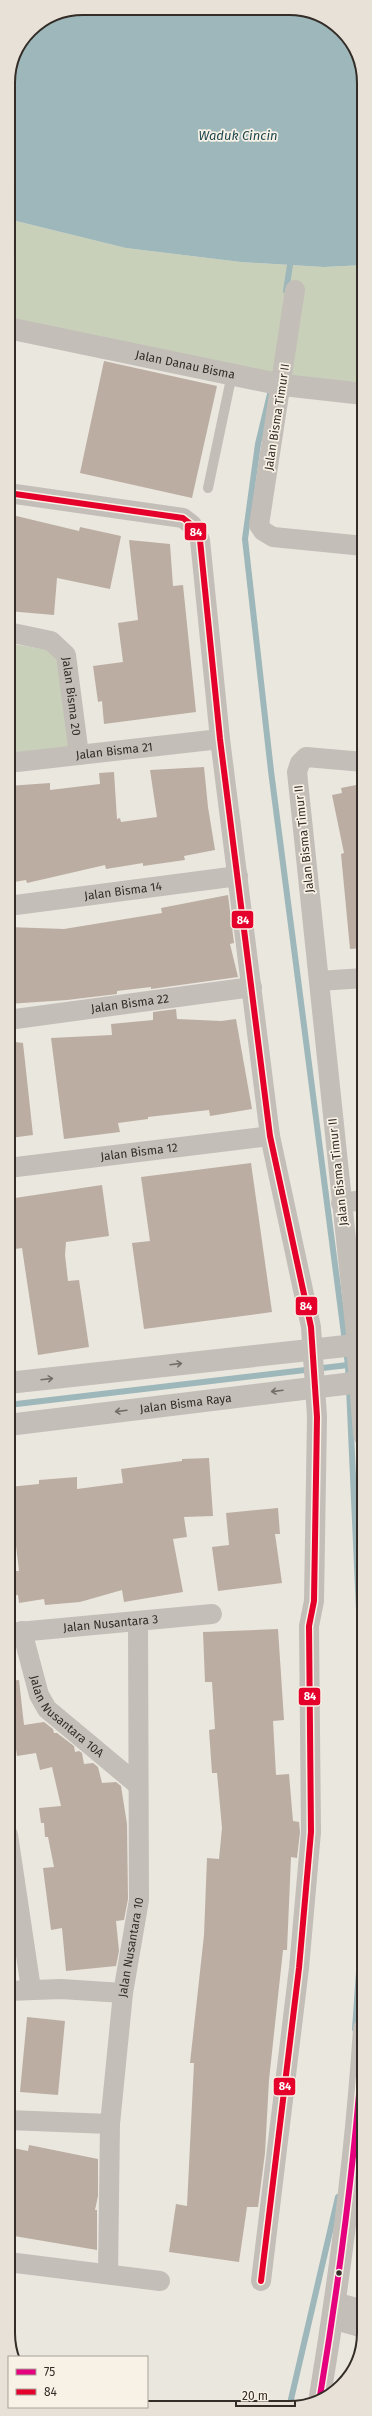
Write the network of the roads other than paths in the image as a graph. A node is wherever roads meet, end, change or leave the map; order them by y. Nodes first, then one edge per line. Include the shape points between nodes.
1 (295, 290) dead end
2 (15, 329) edge
3 (236, 375) junction
4 (279, 384) junction
5 (357, 393) edge
6 (208, 488) dead end
7 (15, 494) edge
8 (357, 545) edge
9 (15, 633) edge
10 (220, 740) junction
11 (79, 754) junction
12 (357, 761) edge
13 (15, 762) edge
14 (238, 876) junction
15 (15, 905) edge
16 (357, 978) edge
17 (319, 981) junction
18 (252, 987) junction
19 (15, 1019) edge
20 (270, 1136) junction
21 (15, 1167) edge
22 (357, 1201) edge
23 (341, 1202) junction
24 (356, 1344) edge
25 (316, 1350) junction
26 (15, 1382) edge
27 (357, 1382) edge
28 (318, 1385) junction
29 (15, 1424) edge
30 (212, 1614) dead end
31 (138, 1621) junction
32 (15, 1632) edge
33 (138, 1784) junction
34 (15, 1873) edge
35 (31, 1989) junction
36 (15, 1990) edge
37 (123, 1993) junction
38 (15, 2120) edge
39 (110, 2124) junction
40 (357, 2134) edge
41 (15, 2263) edge
42 (108, 2274) junction
43 (160, 2281) dead end
44 (261, 2281) dead end
45 (357, 2310) edge
46 (333, 2311) junction
47 (357, 2324) edge
48 (320, 2393) edge

1 - 4 street, Jalan Bisma Timur II
2 - 3 street, Jalan Danau Bisma
3 - 4 street, Jalan Danau Bisma
3 - 6 lane
4 - 5 street, Jalan Danau Bisma
4 - 8 street, Jalan Bisma Timur II via 260,528 273,538
7 - 10 street via 170,515 183,518 192,525 200,540
9 - 11 street, Jalan Bisma 20 via 51,640 66,655
10 - 11 street, Jalan Bisma 21
10 - 14 street
11 - 13 street, Jalan Bisma 21
12 - 17 street, Jalan Bisma Timur II via 311,757 302,760 297,772
14 - 15 street, Jalan Bisma 14
14 - 18 street
16 - 17 street
17 - 23 street, Jalan Bisma Timur II
18 - 19 street, Jalan Bisma 22
18 - 20 street
20 - 21 street, Jalan Bisma 12
20 - 25 street
22 - 23 street
23 - 24 street, Jalan Bisma Timur II
24 - 25 street
26 -> 25 street
25 - 28 street
27 - 28 street, Jalan Bisma Raya
28 -> 29 street, Jalan Bisma Raya
28 - 44 street via 314,1601 309,1626 311,1832 299,1968
30 - 31 street, Jalan Nusantara 3
31 - 32 street, Jalan Nusantara 3
31 - 33 street, Jalan Nusantara 10
32 - 33 street, Jalan Nusantara 10A via 39,1695 47,1709
33 - 37 street, Jalan Nusantara 10 via 139,1900
34 - 35 street
35 - 36 street
35 - 37 street
37 - 39 street, Jalan Nusantara 10
38 - 39 street
39 - 42 street, Jalan Nusantara 10
40 - 46 street
41 - 42 street
42 - 43 street
45 - 46 street
46 - 47 street
46 - 48 street

